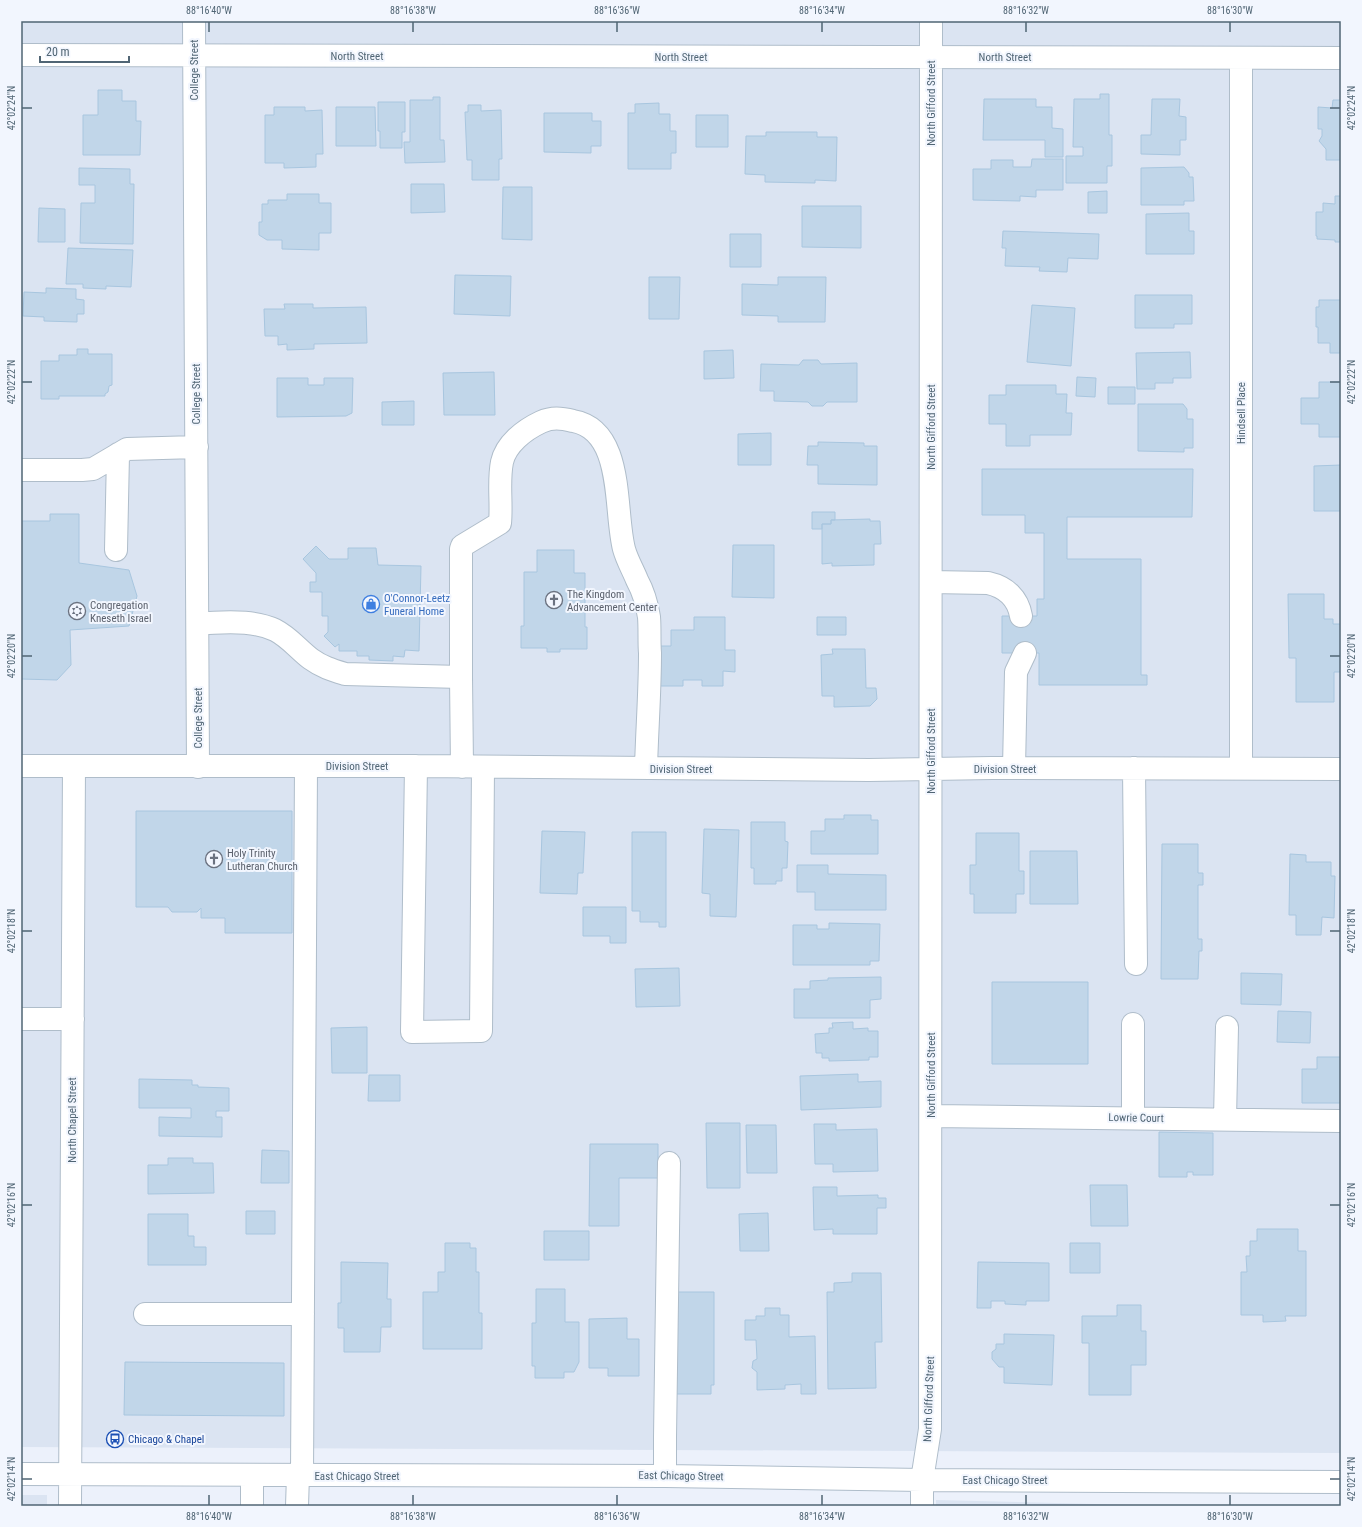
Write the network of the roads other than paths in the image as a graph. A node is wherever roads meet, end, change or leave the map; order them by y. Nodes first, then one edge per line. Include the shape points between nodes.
1 (194, 21) edge
2 (931, 21) edge
3 (21, 55) edge
4 (194, 56) junction
5 (931, 57) junction
6 (1241, 58) junction
7 (1341, 58) edge
8 (197, 447) junction
9 (118, 454) junction
10 (21, 470) edge
11 (116, 550) dead end
12 (931, 582) junction
13 (1021, 616) dead end
14 (198, 623) junction
15 (1025, 653) dead end
16 (461, 677) junction
17 (21, 766) edge
18 (74, 766) junction
19 (306, 766) junction
20 (416, 766) junction
21 (198, 767) junction
22 (473, 767) junction
23 (646, 768) junction
24 (1014, 768) junction
25 (1134, 768) junction
26 (1241, 768) junction
27 (931, 769) junction
28 (1341, 769) edge
29 (1136, 964) dead end
30 (21, 1019) edge
31 (73, 1019) junction
32 (1133, 1024) dead end
33 (1227, 1027) dead end
34 (931, 1116) junction
35 (1133, 1118) junction
36 (1225, 1119) junction
37 (1341, 1121) edge
38 (669, 1164) dead end
39 (146, 1314) dead end
40 (303, 1314) junction
41 (21, 1474) edge
42 (70, 1474) junction
43 (252, 1475) junction
44 (300, 1475) junction
45 (665, 1476) junction
46 (922, 1480) junction
47 (1341, 1482) edge
48 (70, 1506) edge
49 (252, 1506) edge
50 (297, 1506) edge
51 (922, 1506) edge

1 - 4 street, College Street
2 - 5 street, North Gifford Street
3 - 4 street, North Street
4 - 5 street, North Street
4 - 8 street, College Street
5 - 6 street, North Street
5 - 12 street, North Gifford Street
6 - 7 street, North Street
6 - 26 street, Hindsell Place
8 - 9 street via 127,449
8 - 14 street, College Street
9 - 10 street via 92,469
9 - 11 street
12 - 13 street via 996,585 1013,597
12 - 27 street, North Gifford Street
14 - 16 street via 262,625 276,630 326,669 345,674
14 - 21 street, College Street
15 - 24 street via 1016,672
16 - 22 street
16 - 23 street via 461,549 500,523 503,458 510,445 522,433 547,420 559,418 589,425 606,448 612,464 624,548 638,581 649,618 650,677
17 - 18 street, Division Street
18 - 21 street, Division Street
18 - 31 street, North Chapel Street
19 - 20 street, Division Street
19 - 21 street, Division Street
19 - 40 street
20 - 22 street, Division Street
20 - 22 street via 412,1032 481,1031
22 - 23 street, Division Street
23 - 27 street, Division Street
24 - 25 street, Division Street
24 - 27 street, Division Street
25 - 26 street, Division Street
25 - 29 street
26 - 28 street, Division Street
27 - 34 street, North Gifford Street
30 - 31 street
31 - 42 street, North Chapel Street
32 - 35 street
33 - 36 street
34 - 35 street, Lowrie Court
34 - 46 street, North Gifford Street via 930,1429
35 - 36 street, Lowrie Court
36 - 37 street, Lowrie Court
38 - 45 street
39 - 40 street
40 - 44 street
41 - 42 street, East Chicago Street
42 - 43 street, East Chicago Street
42 - 48 street, North Chapel Street
43 - 44 street, East Chicago Street
43 - 49 street
44 - 45 street, East Chicago Street
44 - 50 street
45 - 46 street, East Chicago Street
46 - 47 street, East Chicago Street
46 - 51 street, North Gifford Street

